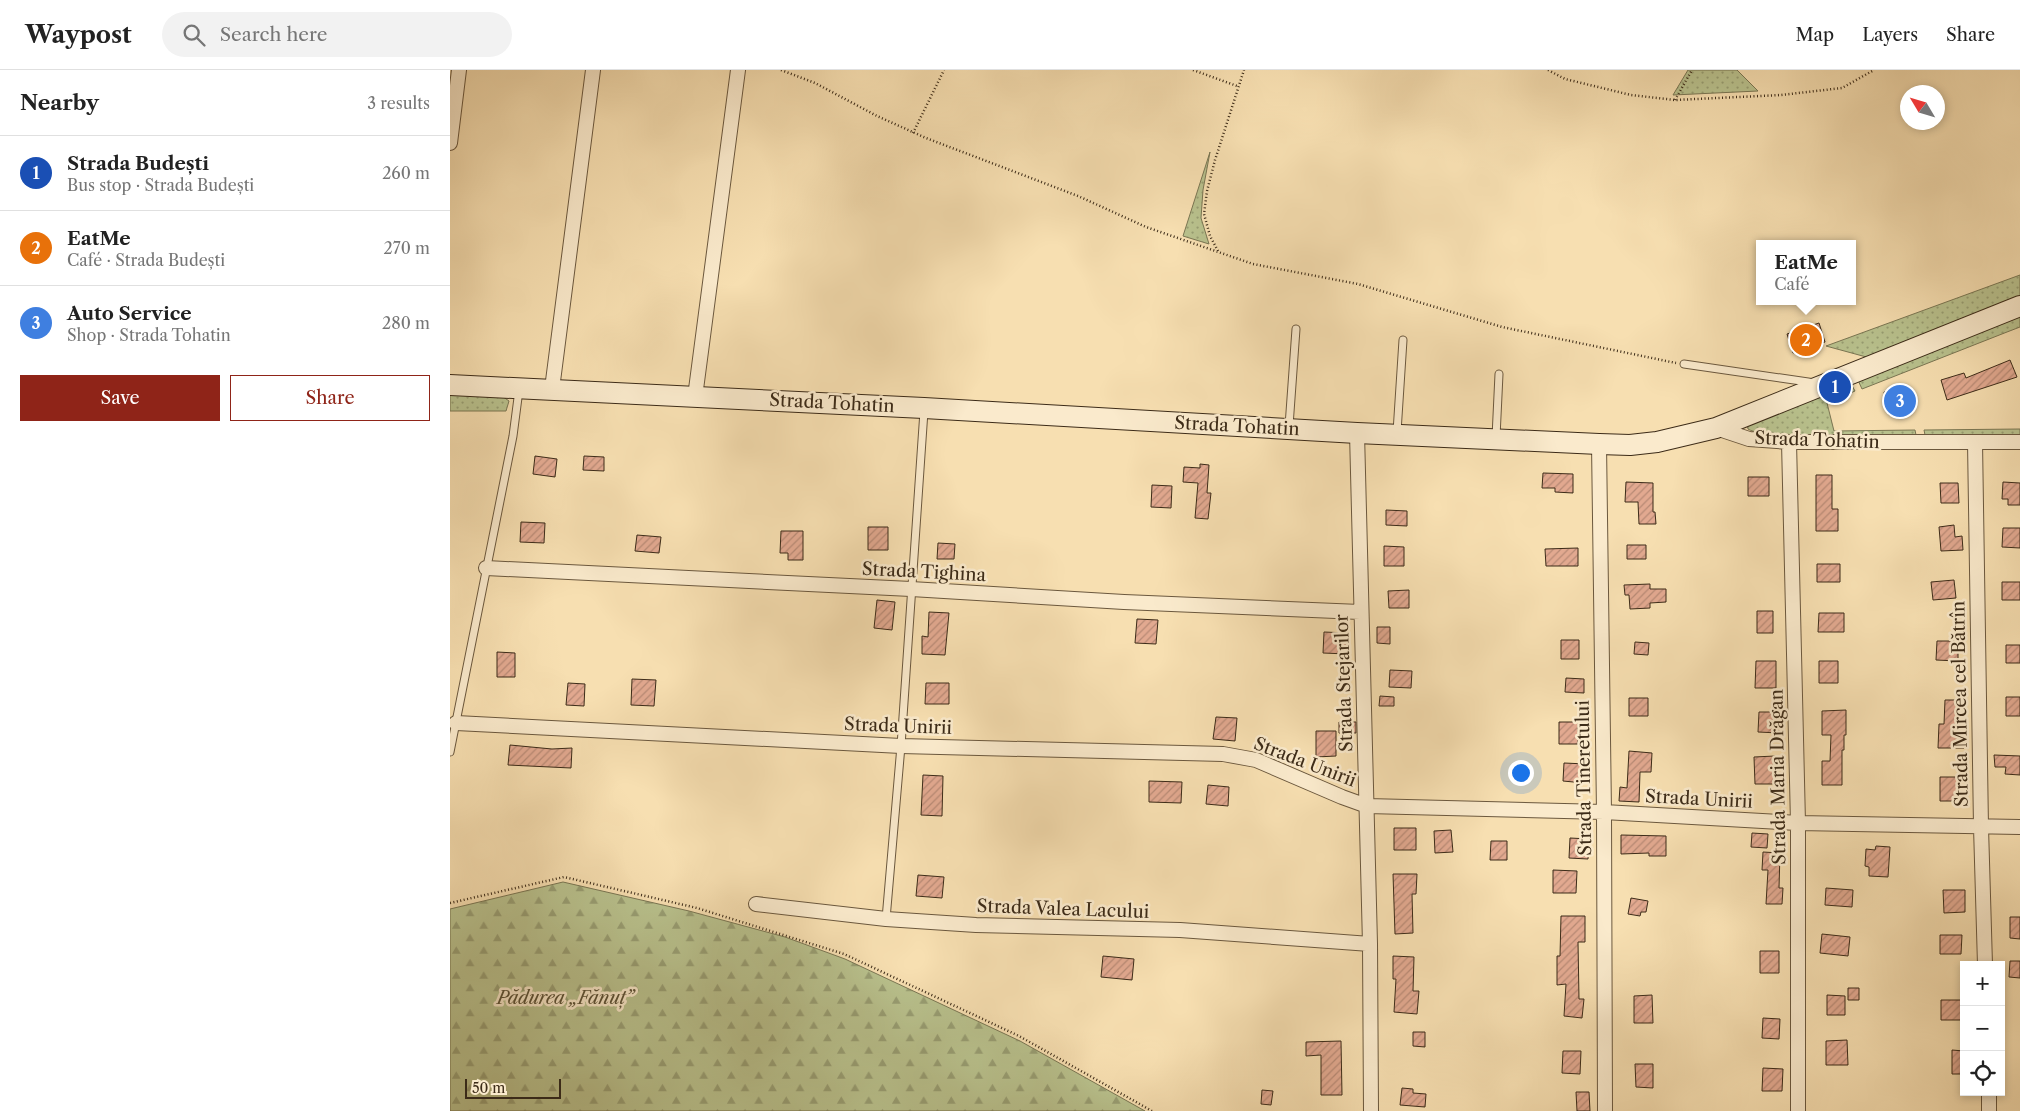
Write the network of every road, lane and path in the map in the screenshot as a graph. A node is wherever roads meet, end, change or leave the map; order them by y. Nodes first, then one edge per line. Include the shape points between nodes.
1 (459, 70) edge
2 (593, 70) edge
3 (738, 70) edge
4 (781, 70) edge
5 (944, 70) edge
6 (1193, 70) edge
7 (1244, 70) edge
8 (1548, 70) edge
9 (1692, 70) edge
10 (1874, 70) edge
11 (1237, 86) junction
12 (1675, 100) junction
13 (913, 133) junction
14 (450, 143) edge
15 (1218, 251) junction
16 (2020, 306) edge
17 (1296, 329) dead end
18 (1403, 340) dead end
19 (1684, 364) joint
20 (1499, 374) dead end
21 (1823, 384) junction
22 (450, 385) edge
23 (519, 388) junction
24 (552, 389) junction
25 (695, 396) junction
26 (924, 408) junction
27 (1716, 428) junction
28 (1289, 429) junction
29 (1357, 433) junction
30 (1397, 435) junction
31 (1496, 440) junction
32 (1789, 442) junction
33 (1975, 442) junction
34 (2020, 442) edge
35 (1599, 444) junction
36 (486, 568) junction
37 (911, 589) junction
38 (1360, 612) junction
39 (456, 723) junction
40 (902, 746) junction
41 (450, 752) edge
42 (1367, 806) junction
43 (1604, 812) junction
44 (1798, 823) junction
45 (1981, 827) junction
46 (2020, 828) edge
47 (450, 903) edge
48 (756, 904) dead end
49 (886, 919) junction
50 (1370, 944) junction
51 (1985, 961) edge
52 (1988, 1096) edge
53 (1152, 1111) edge
54 (1371, 1111) edge
55 (1604, 1111) edge
56 (1798, 1111) edge
57 (1989, 1111) edge

1 - 14 street
2 - 24 street
3 - 25 street
4 - 13 path via 815,83
5 - 13 path
6 - 11 path
7 - 11 path
8 - 12 path via 1566,79 1631,95
9 - 12 path
10 - 12 path via 1842,88
11 - 15 path via 1207,191 1204,214
13 - 15 path via 1078,196 1146,227
15 - 19 path via 1253,264 1358,284 1502,327
16 - 21 street
17 - 28 lane
18 - 30 lane
19 - 21 lane
20 - 31 lane
21 - 27 street
22 - 23 street, Strada Tohatin
23 - 24 street, Strada Tohatin
23 - 36 lane via 513,436
24 - 25 street, Strada Tohatin
25 - 26 street, Strada Tohatin
26 - 28 street, Strada Tohatin
26 - 37 lane
27 - 32 street, Strada Tohatin via 1749,439
27 - 35 street, Strada Tohatin via 1657,442
28 - 29 street, Strada Tohatin
29 - 30 street, Strada Tohatin
29 - 38 street, Strada Stejarilor
30 - 31 street, Strada Tohatin
31 - 35 street, Strada Tohatin
32 - 33 street, Strada Tohatin
32 - 44 street, Strada Maria Drăgan
33 - 34 street, Strada Tohatin
33 - 45 street, Strada Mircea cel Bătrîn
35 - 43 street, Strada Tineretului
36 - 37 street, Strada Tighina
36 - 39 lane
37 - 38 street, Strada Tighina
37 - 40 lane
38 - 42 street, Strada Stejarilor
39 - 40 street, Strada Unirii
39 - 41 lane
40 - 42 street, Strada Unirii via 1223,754 1256,760
40 - 49 lane
42 - 43 street, Strada Unirii
42 - 50 street, Strada Stejarilor
43 - 44 street, Strada Unirii
43 - 55 street, Strada Tineretului
44 - 45 street, Strada Unirii
44 - 56 street, Strada Maria Drăgan
45 - 46 street, Strada Unirii
45 - 51 street, Strada Mircea cel Bătrîn
47 - 53 path via 564,877 697,908 844,954 1019,1036
48 - 49 street, Strada Valea Lacului
49 - 50 street, Strada Valea Lacului via 976,925 1180,930
50 - 54 street, Strada Stejarilor
52 - 57 street

